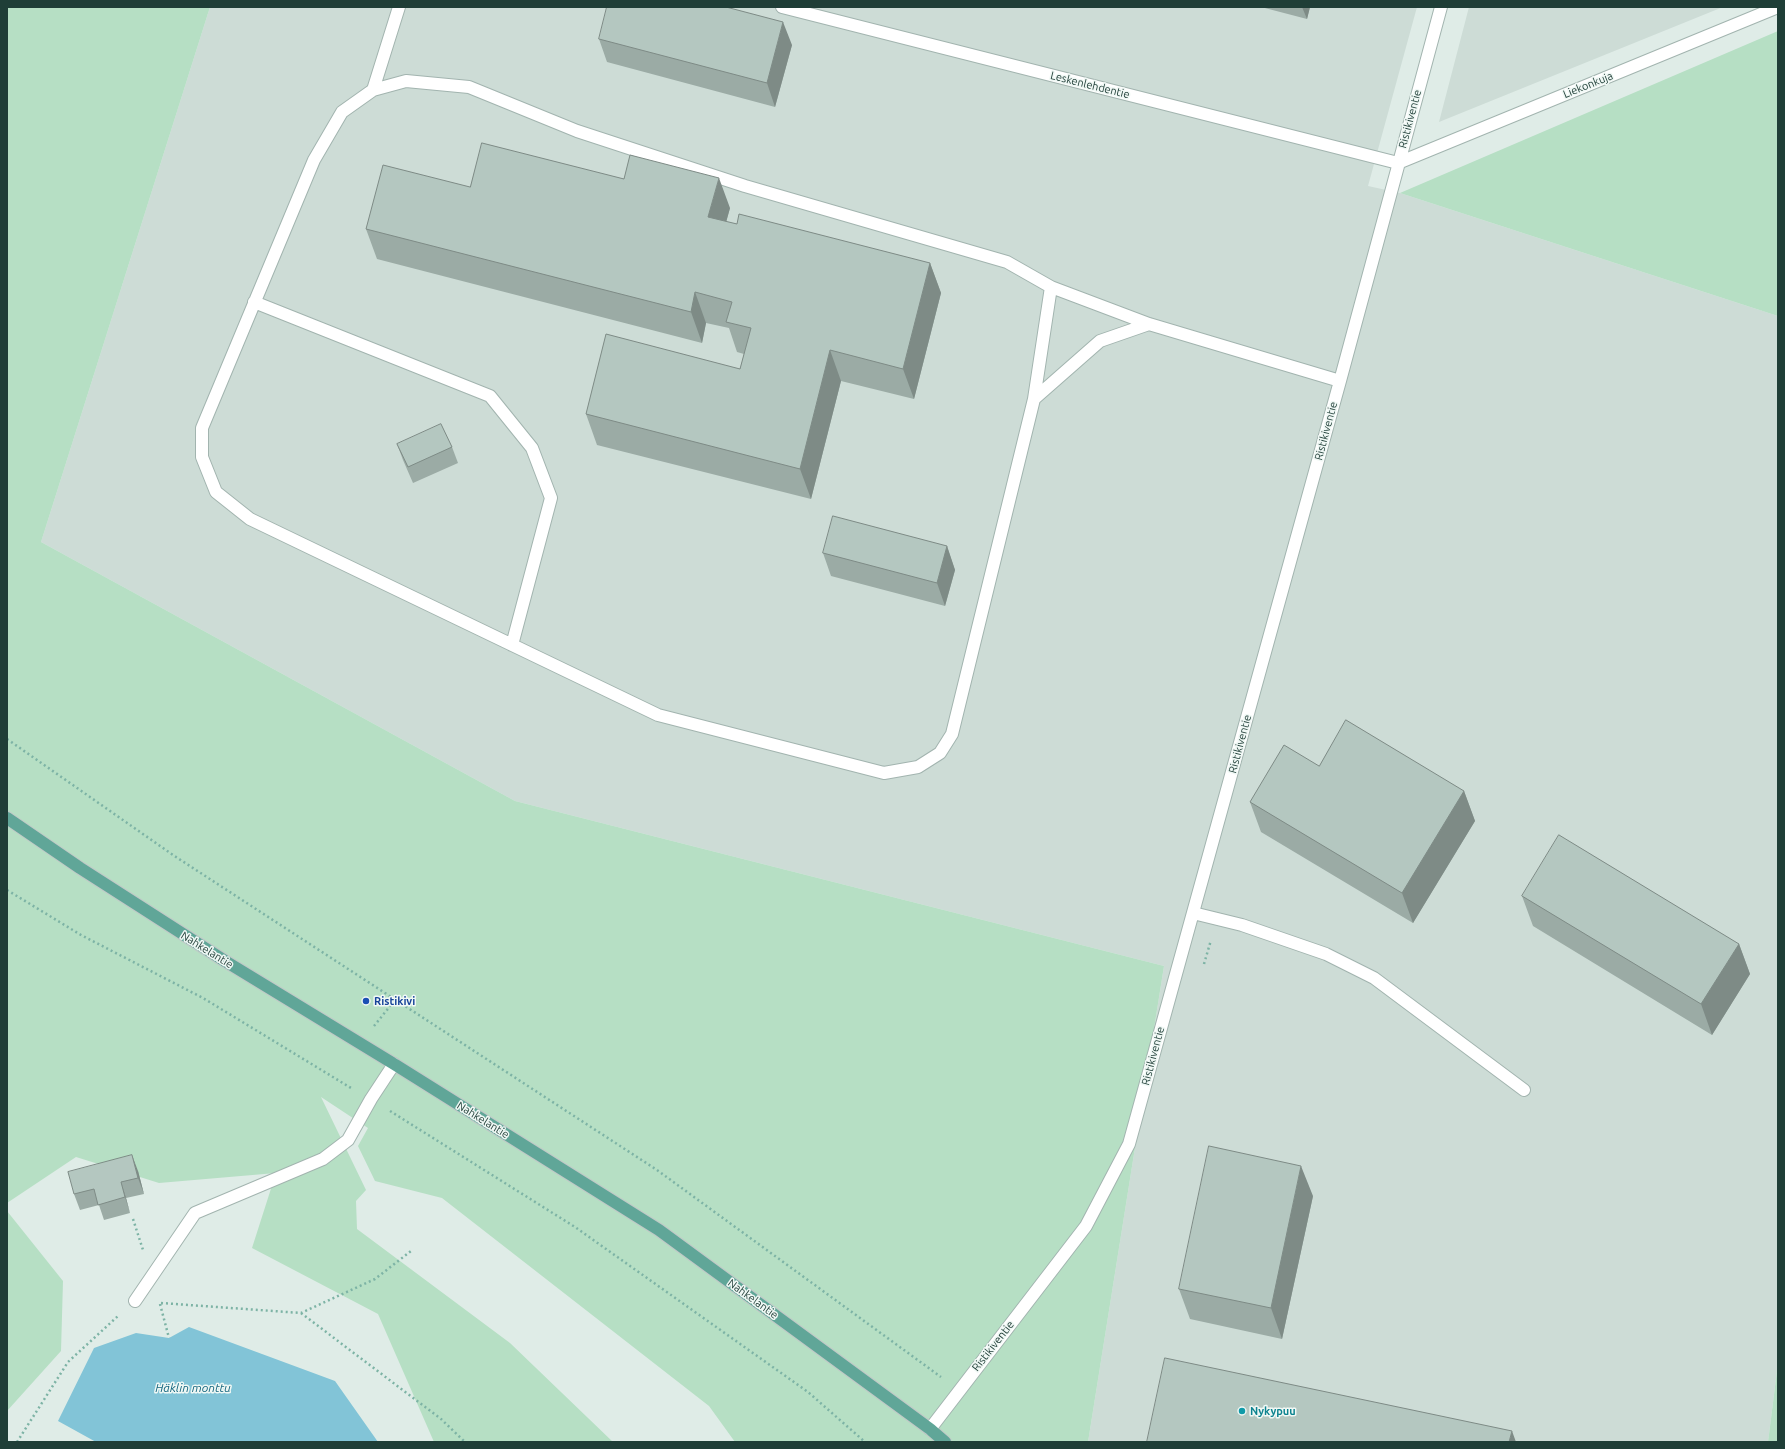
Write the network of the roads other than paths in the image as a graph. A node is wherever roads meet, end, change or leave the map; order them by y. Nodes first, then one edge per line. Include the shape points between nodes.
1 (399, 7) edge
2 (782, 7) edge
3 (1441, 7) edge
4 (1778, 7) edge
5 (373, 90) junction
6 (1398, 163) junction
7 (1051, 287) junction
8 (254, 302) junction
9 (1149, 324) junction
10 (1340, 381) junction
11 (1034, 399) junction
12 (512, 645) junction
13 (7, 818) edge
14 (1193, 913) junction
15 (394, 1064) junction
16 (1524, 1090) dead end
17 (135, 1301) road end
18 (930, 1429) junction
19 (945, 1442) edge

1 - 5 street
2 - 6 street, Leskenlehdentie
3 - 6 street, Ristikiventie
4 - 6 street, Liekonkuja
5 - 7 street via 406,81 469,87 577,131 730,181 1007,262
5 - 8 street via 342,112 314,160
6 - 10 street, Ristikiventie
7 - 9 street
7 - 11 street
8 - 12 street via 490,396 532,448 551,498
8 - 12 street via 202,428 202,457 216,492 250,519
9 - 10 street
9 - 11 street via 1100,341
10 - 14 street, Ristikiventie
11 - 12 street via 952,734 940,753 918,767 884,773 658,715
13 - 15 main road, Nahkelantie via 225,961
14 - 16 street via 1242,926 1326,954 1374,978
14 - 18 street, Ristikiventie via 1129,1144 1086,1226
15 - 17 street via 348,1140 323,1159 194,1213
15 - 18 main road, Nahkelantie via 659,1230
18 - 19 main road, Nahkelantie

